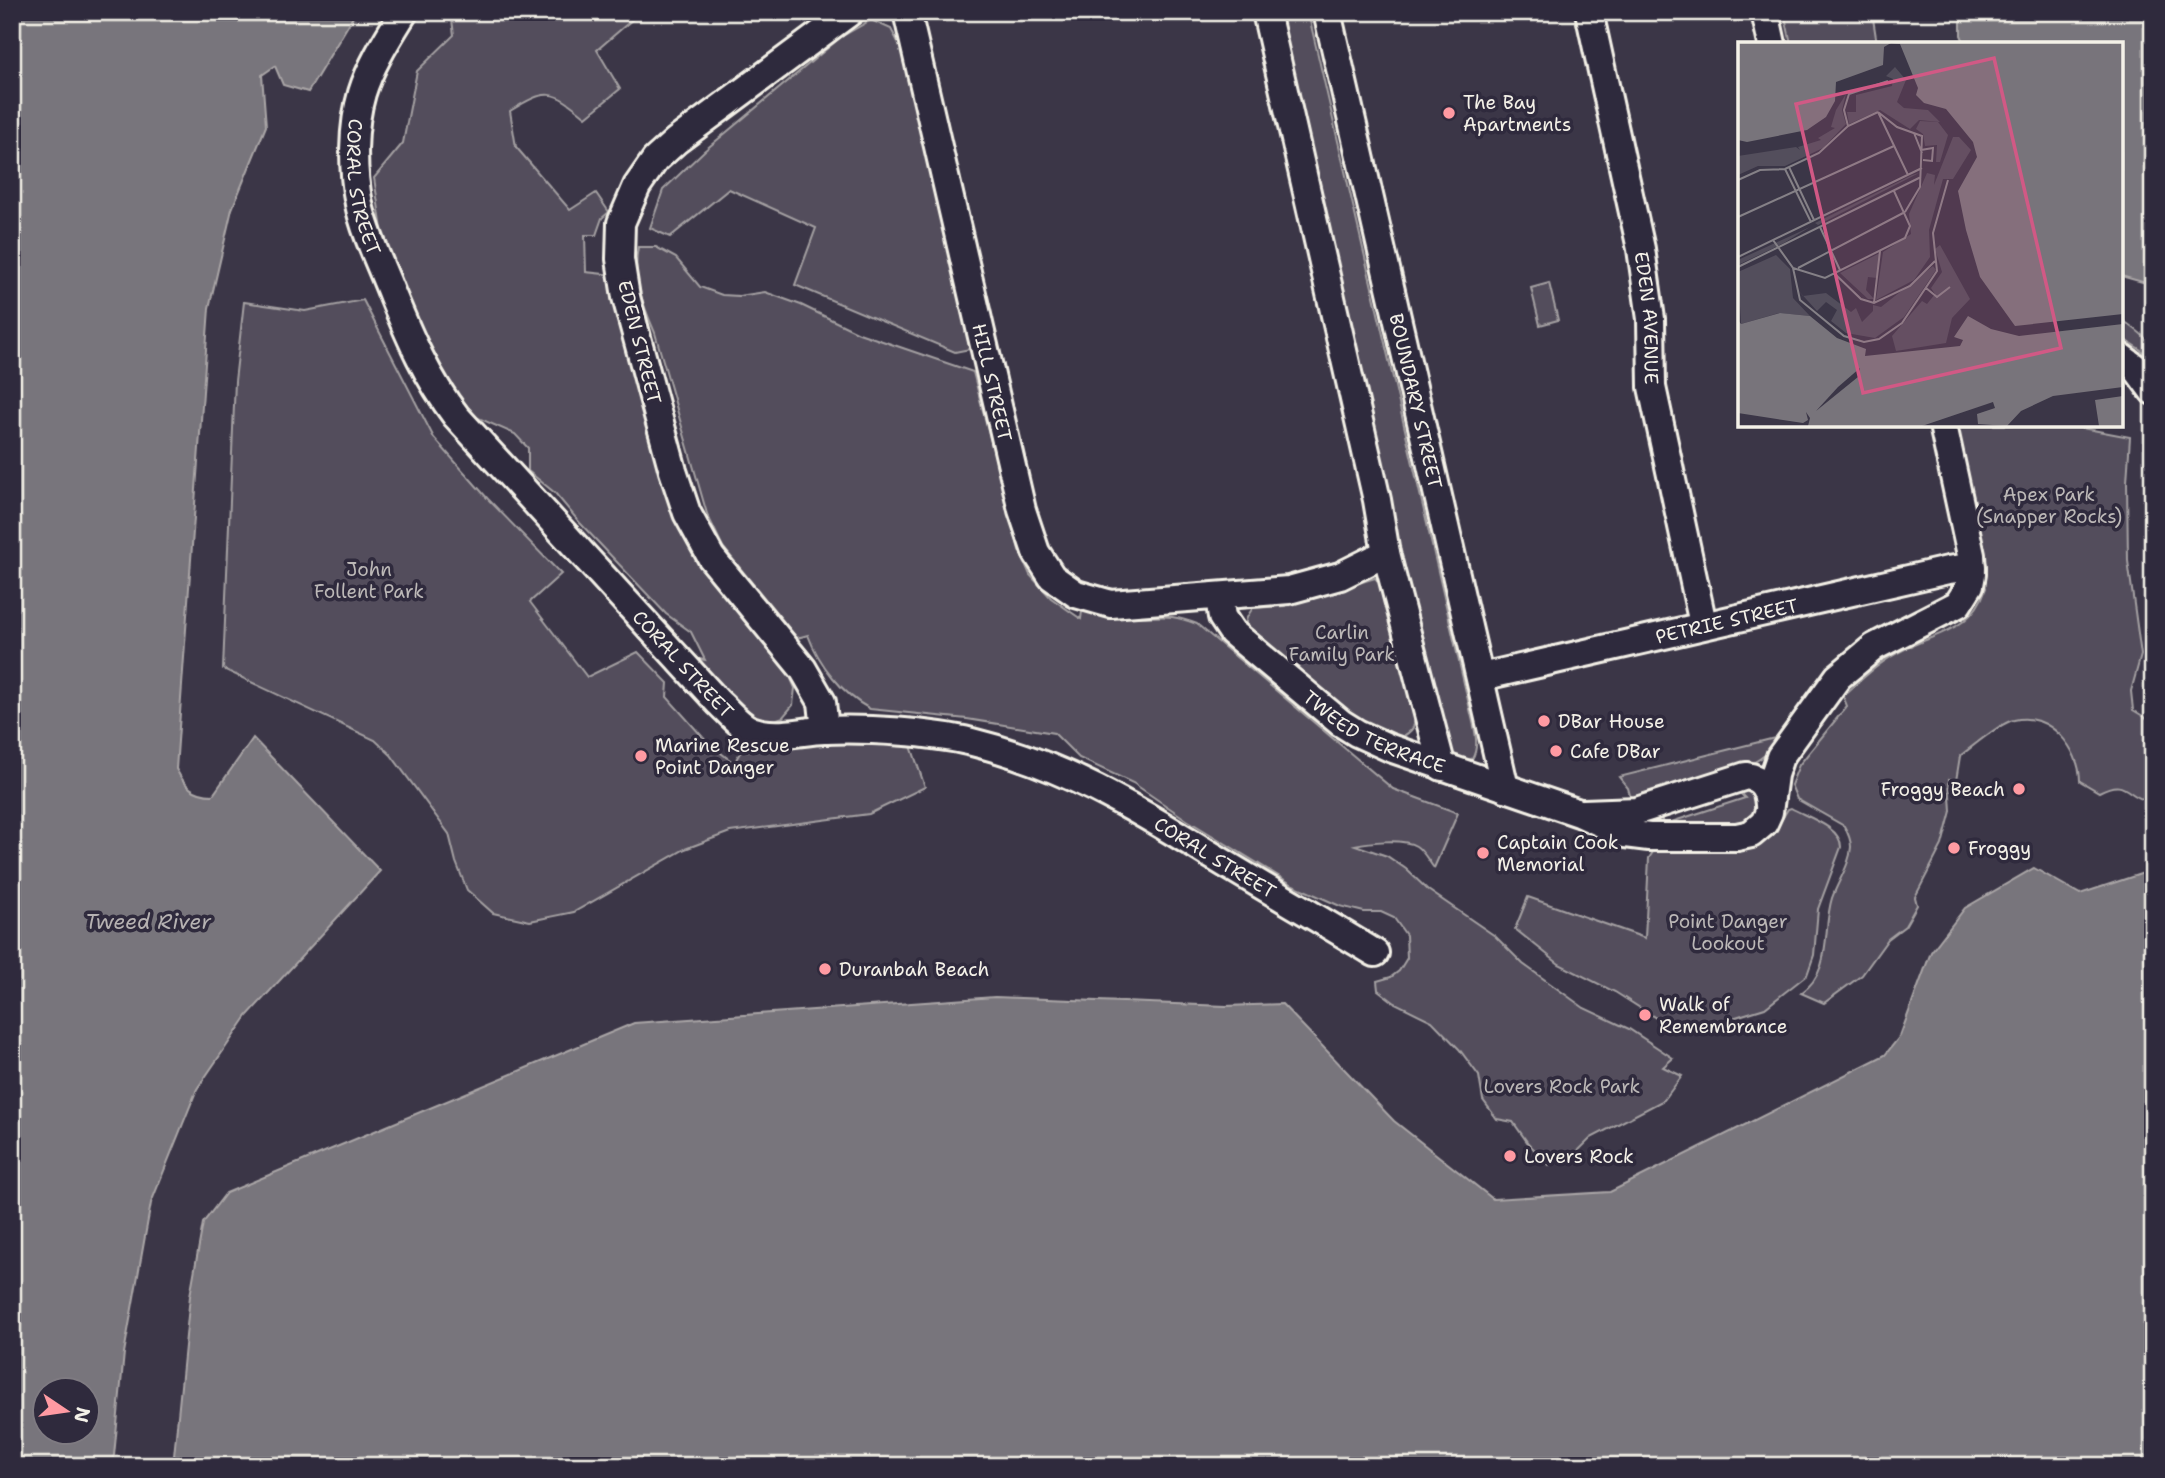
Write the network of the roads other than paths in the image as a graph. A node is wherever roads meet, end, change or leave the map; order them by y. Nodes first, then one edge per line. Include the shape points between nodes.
1 (404, 12) edge
2 (850, 12) edge
3 (907, 12) edge
4 (1266, 12) edge
5 (1327, 12) edge
6 (1589, 12) edge
7 (1765, 12) edge
8 (1772, 42) edge
9 (2123, 358) edge
10 (2153, 391) edge
11 (1943, 427) edge
12 (1386, 553) junction
13 (1972, 567) junction
14 (1219, 597) junction
15 (1703, 624) junction
16 (1481, 677) junction
17 (825, 730) junction
18 (1783, 752) junction
19 (1442, 767) junction
20 (1743, 776) junction
21 (1505, 788) junction
22 (1769, 805) junction
23 (1633, 824) junction
24 (1375, 953) dead end

1 - 17 street, CORAL STREET via 362,92 355,160 359,205 418,357 437,391 747,729 784,734
2 - 17 street, EDEN STREET via 655,160 621,223 626,297 687,513 711,557 803,669 822,702
3 - 14 street, HILL STREET via 1022,510 1036,552 1052,577 1076,594 1111,604
4 - 12 street
5 - 16 street, BOUNDARY STREET
6 - 15 street, EDEN AVENUE via 1641,250 1651,319 1652,387
7 - 8 street
9 - 10 street
11 - 13 street
12 - 14 street via 1354,570 1306,586
12 - 19 street
13 - 15 street, PETRIE STREET
13 - 18 street, TWEED TERRACE via 1969,589 1958,604 1855,661
14 - 19 street, TWEED TERRACE via 1224,622 1232,632 1341,723 1371,740
15 - 16 street, PETRIE STREET
16 - 21 street, BOUNDARY STREET
17 - 24 street, CORAL STREET via 914,733 970,741 1055,768 1149,816
18 - 20 street
18 - 22 street, TWEED TERRACE
19 - 21 street, TWEED TERRACE
20 - 22 street via 1762,783
20 - 23 street
21 - 23 street, TWEED TERRACE via 1579,813 1617,832
22 - 23 street, TWEED TERRACE via 1761,826 1742,837

